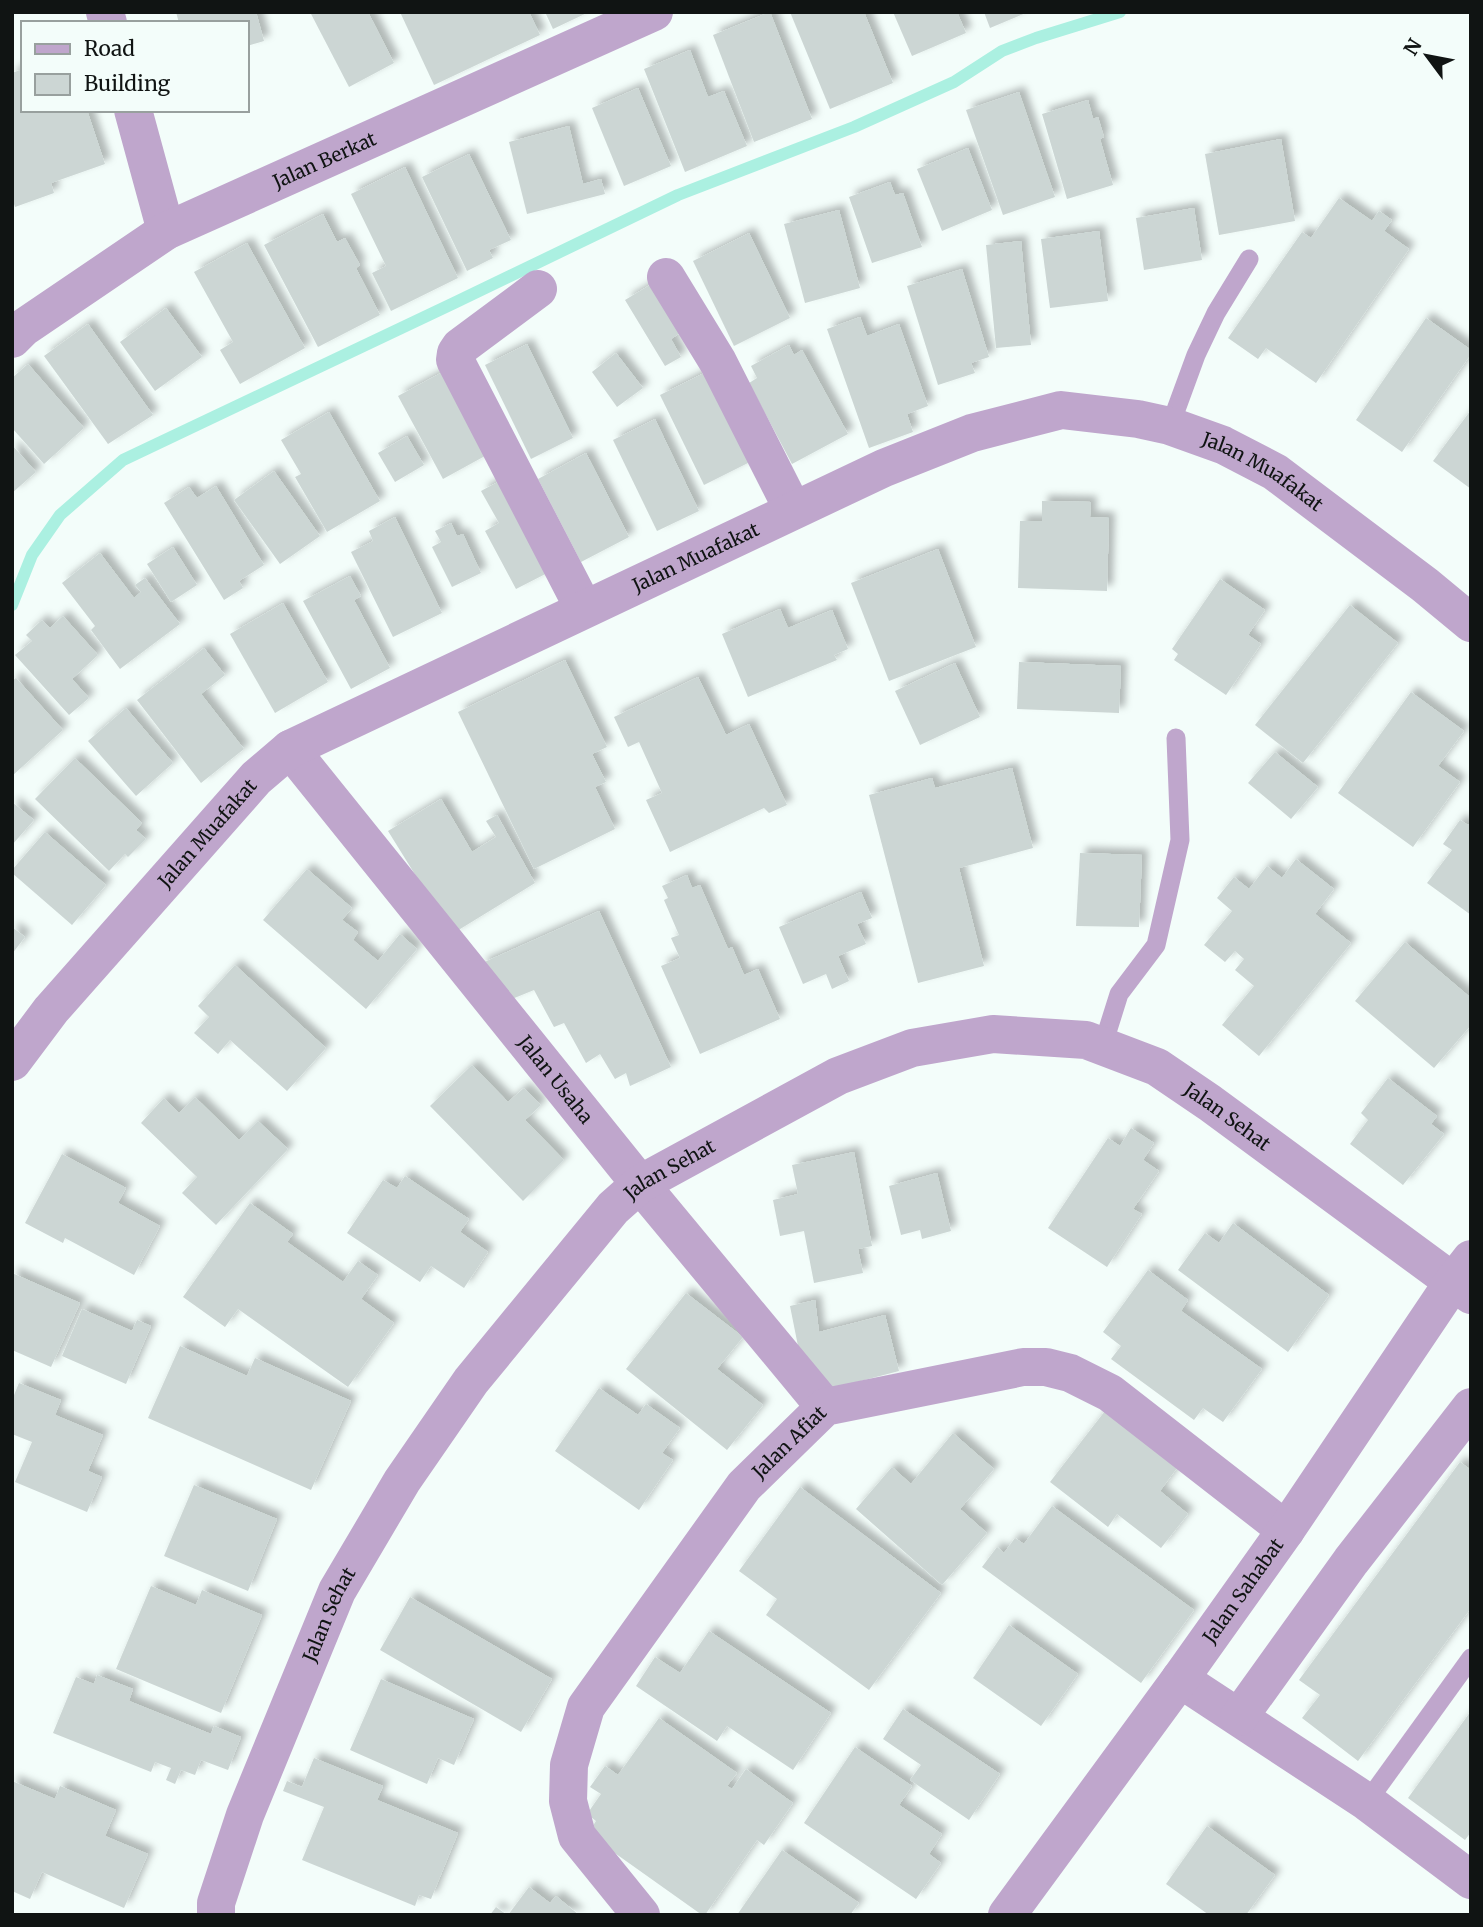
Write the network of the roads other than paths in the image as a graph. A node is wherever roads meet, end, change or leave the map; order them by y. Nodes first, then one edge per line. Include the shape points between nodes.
1 (654, 12) edge
2 (134, 112) edge
3 (166, 231) junction
4 (1250, 260) dead end
5 (666, 277) dead end
6 (538, 289) dead end
7 (12, 339) edge
8 (1170, 426) junction
9 (793, 510) junction
10 (583, 609) junction
11 (1471, 623) edge
12 (1176, 738) dead end
13 (290, 749) junction
14 (1103, 1045) junction
15 (12, 1062) edge
16 (640, 1185) junction
17 (1465, 1279) edge
18 (825, 1407) junction
19 (1471, 1407) edge
20 (1286, 1531) junction
21 (1471, 1658) edge
22 (1180, 1679) junction
23 (1239, 1717) junction
24 (1367, 1802) junction
25 (1471, 1880) edge
26 (216, 1915) edge
27 (641, 1915) edge
28 (1007, 1915) edge

1 - 3 street, Jalan Berkat
2 - 3 street
3 - 7 street, Jalan Berkat
4 - 8 lane via 1216,313
5 - 9 street via 718,362
6 - 10 street via 460,347 455,360
8 - 9 street, Jalan Muafakat via 1062,410 972,433
8 - 11 street, Jalan Muafakat via 1223,444 1275,472
9 - 10 street, Jalan Muafakat
10 - 13 street, Jalan Muafakat
12 - 14 lane via 1180,840 1156,945 1119,993
13 - 15 street, Jalan Muafakat via 247,788 51,1010
13 - 16 street, Jalan Usaha
14 - 16 street, Jalan Sehat via 993,1034 912,1048 838,1076
14 - 17 street, Jalan Sehat via 1157,1067
16 - 18 street, Jalan Usaha
16 - 26 street, Jalan Sehat via 613,1208 471,1381 402,1481 343,1580 245,1815
17 - 20 street, Jalan Sahabat
18 - 20 street, Jalan Afiat via 1023,1367 1070,1373 1110,1393
18 - 27 street, Jalan Afiat via 744,1486 586,1707 569,1765 568,1801 577,1836
19 - 23 street via 1351,1561
20 - 22 street, Jalan Sahabat
21 - 24 lane
22 - 23 street
22 - 28 street, Jalan Sahabat
23 - 24 street
24 - 25 street

